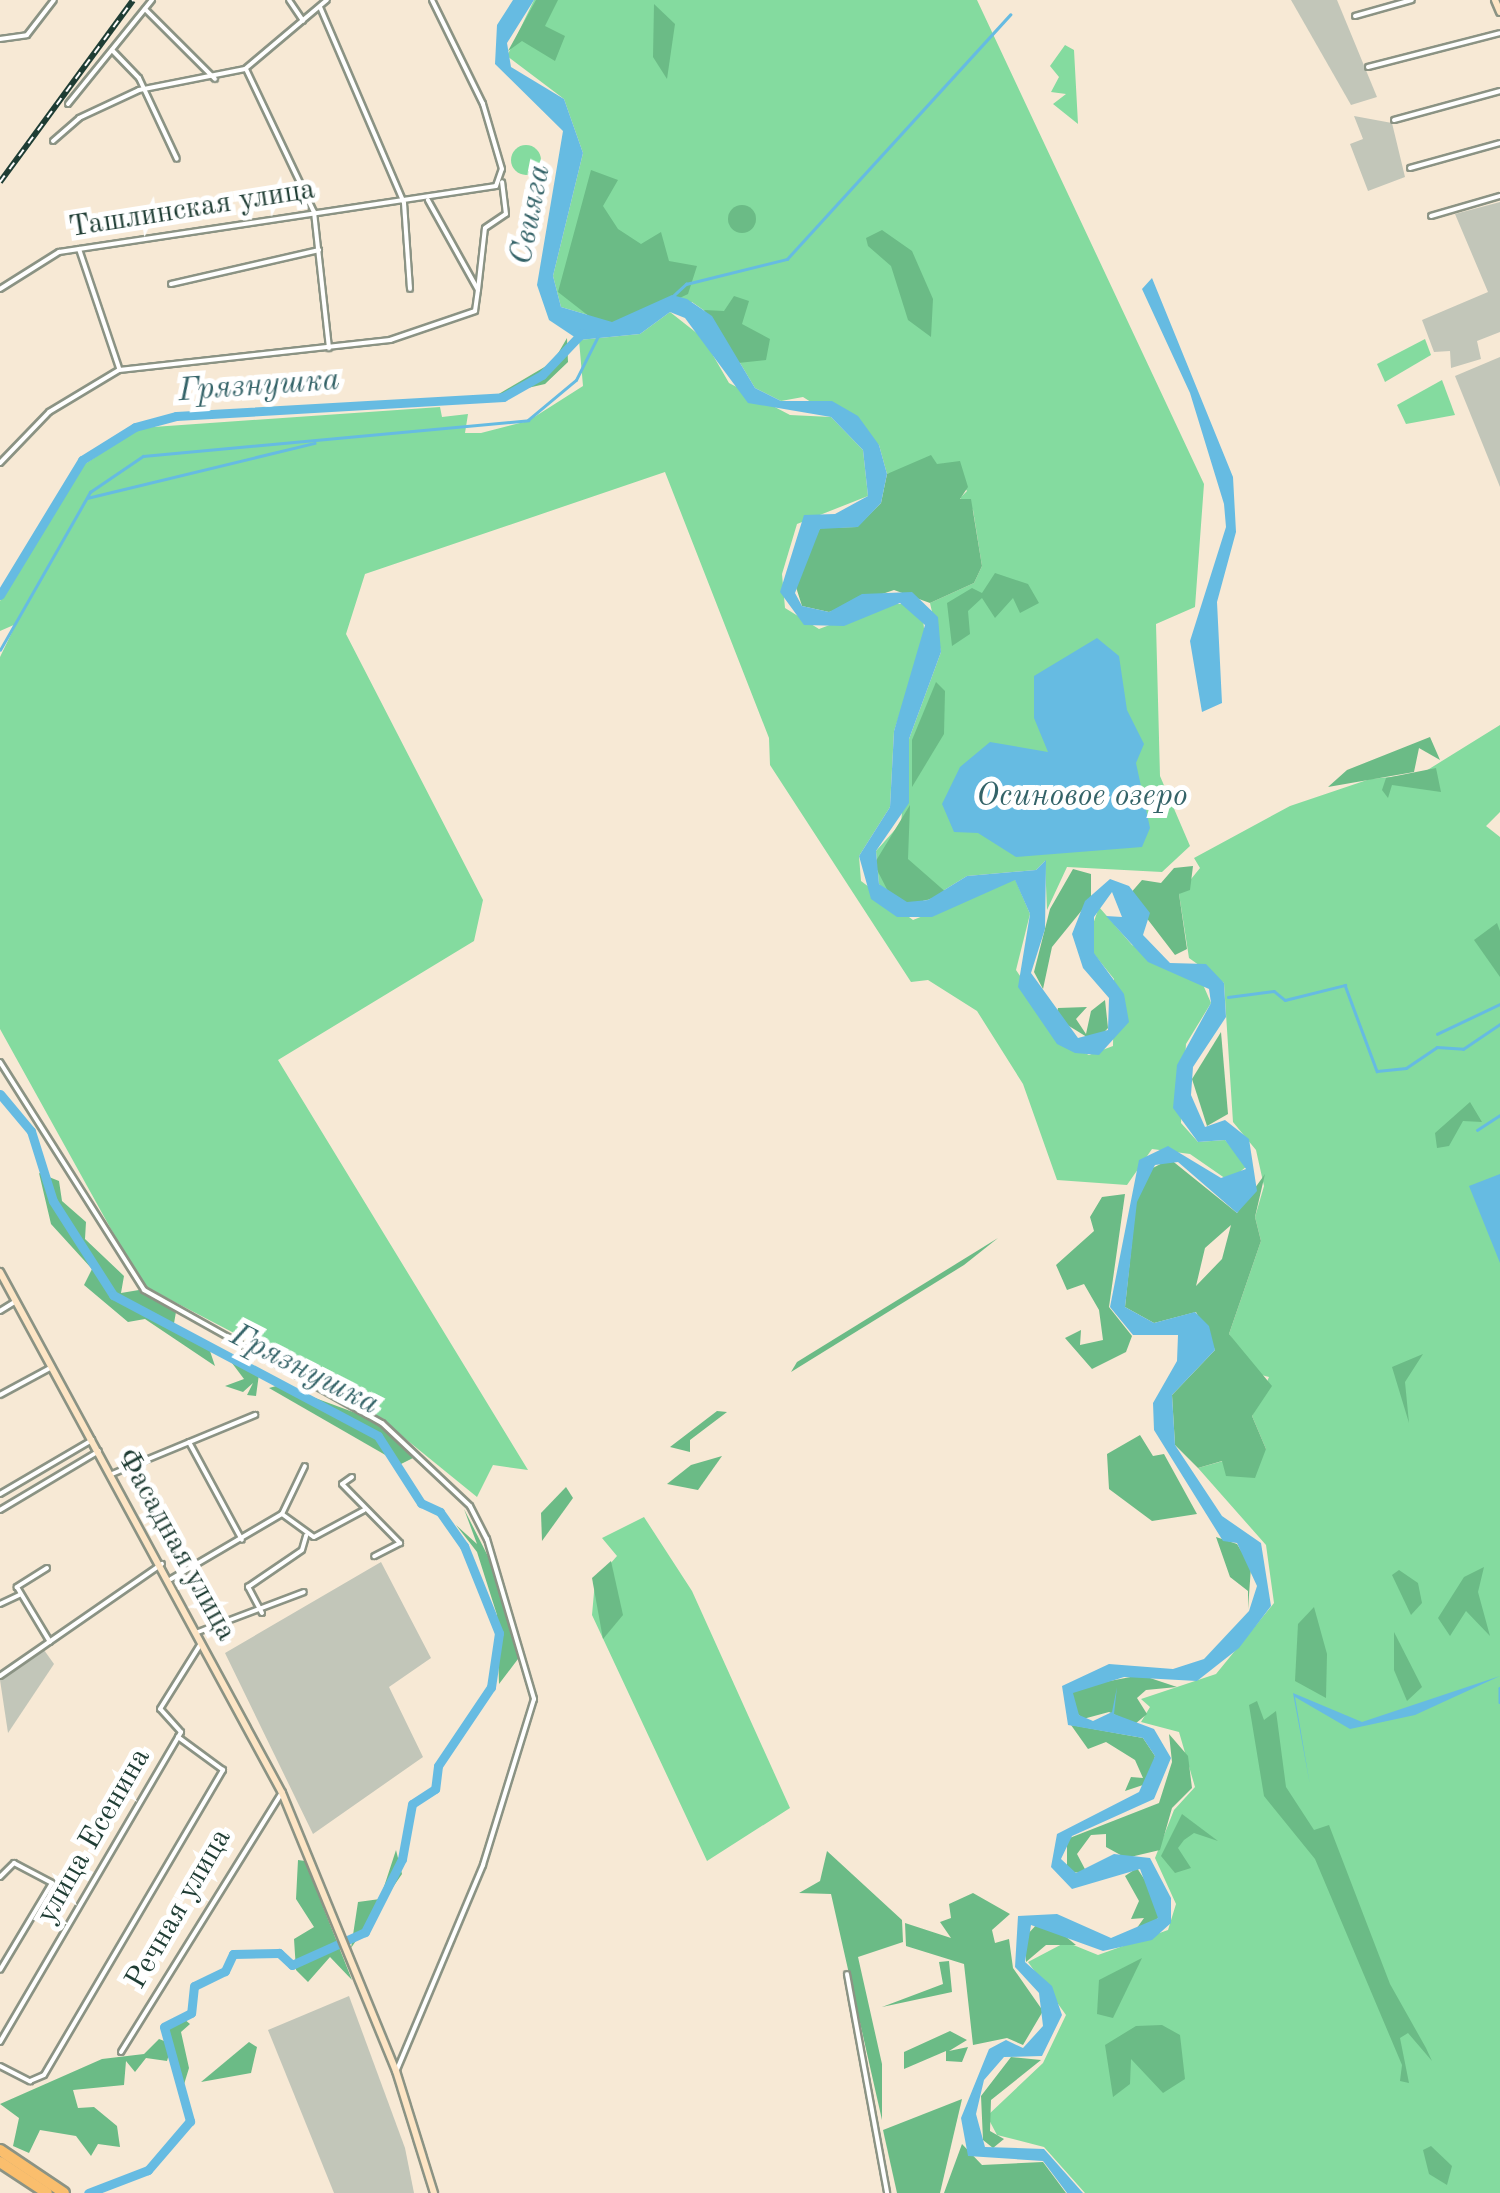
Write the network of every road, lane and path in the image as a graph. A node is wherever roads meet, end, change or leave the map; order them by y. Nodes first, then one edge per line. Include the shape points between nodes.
1 (54, 0) edge
2 (152, 0) edge
3 (290, 0) edge
4 (327, 0) edge
5 (432, 0) edge
6 (1412, 0) edge
7 (1495, 0) edge
8 (320, 7) junction
9 (145, 9) junction
10 (1500, 12) edge
11 (1355, 16) dead end
12 (303, 21) junction
13 (1500, 32) edge
14 (0, 39) edge
15 (112, 50) junction
16 (1368, 67) dead end
17 (246, 69) junction
18 (215, 79) junction
19 (144, 89) junction
20 (1500, 91) edge
21 (68, 104) dead end
22 (1394, 120) dead end
23 (53, 141) dead end
24 (1500, 142) edge
25 (177, 158) dead end
26 (1410, 168) dead end
27 (502, 180) junction
28 (1500, 196) edge
29 (428, 200) junction
30 (404, 204) junction
31 (314, 212) junction
32 (1431, 216) dead end
33 (79, 249) junction
34 (319, 250) junction
35 (171, 284) dead end
36 (410, 289) dead end
37 (0, 290) edge
38 (478, 290) junction
39 (329, 348) junction
40 (119, 370) junction
41 (0, 462) edge
42 (0, 1062) edge
43 (0, 1272) edge
44 (16, 1302) junction
45 (0, 1311) edge
46 (52, 1367) junction
47 (0, 1395) edge
48 (255, 1415) dead end
49 (92, 1440) junction
50 (189, 1442) junction
51 (99, 1451) junction
52 (305, 1466) dead end
53 (112, 1474) junction
54 (352, 1477) dead end
55 (0, 1494) edge
56 (0, 1510) edge
57 (364, 1510) junction
58 (282, 1514) junction
59 (306, 1536) junction
60 (242, 1540) junction
61 (374, 1556) dead end
62 (162, 1564) junction
63 (48, 1568) dead end
64 (170, 1580) junction
65 (304, 1592) dead end
66 (21, 1594) junction
67 (0, 1604) edge
68 (262, 1613) junction
69 (198, 1632) junction
70 (50, 1642) junction
71 (204, 1642) junction
72 (0, 1676) edge
73 (178, 1736) junction
74 (282, 1793) junction
75 (0, 1878) edge
76 (0, 1970) edge
77 (847, 1974) dead end
78 (0, 2042) edge
79 (121, 2052) dead end
80 (0, 2066) edge
81 (396, 2071) junction
82 (0, 2150) edge
83 (0, 2162) edge
84 (47, 2193) edge
85 (64, 2193) edge
86 (434, 2193) edge
87 (886, 2193) edge

1 - 14 street via 27,35
2 - 9 street
3 - 12 street
4 - 8 street
5 - 27 street via 500,161
6 - 11 street
7 - 10 main road
8 - 12 street
8 - 30 street
9 - 15 street
9 - 18 street
12 - 17 street
13 - 16 street
15 - 19 street
15 - 21 street
17 - 18 street
17 - 31 street
18 - 19 street
19 - 23 street via 78,118
19 - 25 street
20 - 22 street
24 - 26 street
27 - 29 street, Ташлинская улица
27 - 38 street via 506,214 485,228
28 - 32 street
29 - 30 street, Ташлинская улица
29 - 38 street
30 - 31 street, Ташлинская улица
30 - 36 street
31 - 33 street, Ташлинская улица
31 - 34 street
33 - 37 street, Ташлинская улица via 31,262
33 - 40 street
34 - 35 street
34 - 39 street
38 - 39 street via 475,311 390,340
39 - 40 street
40 - 41 street via 49,412
42 - 81 street via 37,1107 144,1290 382,1423 470,1506 487,1539 534,1699 484,1864
43 - 44 main road, Фасадная улица
44 - 45 street
44 - 46 main road, Фасадная улица
46 - 47 street
46 - 49 main road, Фасадная улица
48 - 50 street
49 - 51 main road, Фасадная улица
49 - 55 street
50 - 53 street
50 - 60 street
51 - 53 main road, Фасадная улица
51 - 56 street
52 - 58 street
53 - 62 main road, Фасадная улица
54 - 57 street via 342,1484
57 - 59 street via 333,1532
57 - 61 street via 400,1543
58 - 59 street
58 - 60 street
59 - 68 street via 302,1550 248,1587
60 - 64 street
62 - 64 main road, Фасадная улица
62 - 70 street
63 - 66 street
64 - 69 main road, Фасадная улица
65 - 68 street
66 - 67 street
66 - 70 street
68 - 69 street
69 - 71 main road, Фасадная улица
70 - 72 street
71 - 73 street, улица Есенина via 160,1709 180,1725
71 - 74 main road, Фасадная улица
73 - 78 street, улица Есенина
73 - 80 street via 222,1770 36,2081
74 - 79 street, Речная улица via 264,1809
74 - 81 main road, Фасадная улица
75 - 76 street via 10,1864 52,1883
77 - 87 street
81 - 86 main road
82 - 85 highway
83 - 84 highway

